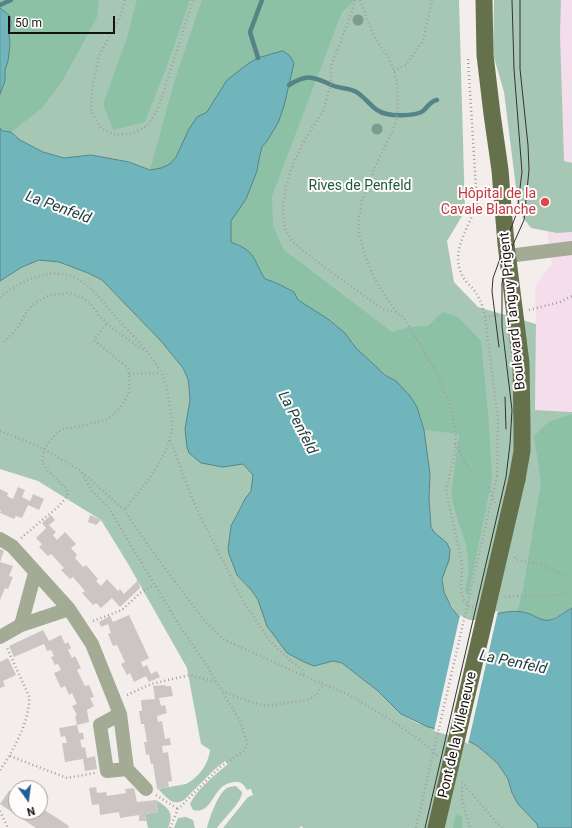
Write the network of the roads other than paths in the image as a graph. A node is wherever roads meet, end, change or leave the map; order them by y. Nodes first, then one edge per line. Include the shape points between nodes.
1 (484, 0) edge
2 (572, 248) edge
3 (508, 256) junction
4 (517, 478) joint
5 (6, 542) edge
6 (35, 573) junction
7 (69, 609) junction
8 (21, 625) junction
9 (1, 637) edge
10 (120, 714) junction
11 (127, 769) junction
12 (146, 789) road end
13 (436, 828) edge

1 - 3 main road, Boulevard Tanguy Prigent via 485,55
2 - 3 street
3 - 4 main road, Boulevard Tanguy Prigent via 521,363 522,451
4 - 13 main road, Pont de la Villeneuve, bridge
5 - 6 street
6 - 7 street
6 - 8 street
7 - 8 street
7 - 10 street via 92,644
8 - 9 street
10 - 11 street
10 - 11 street via 100,725 107,771
11 - 12 street

